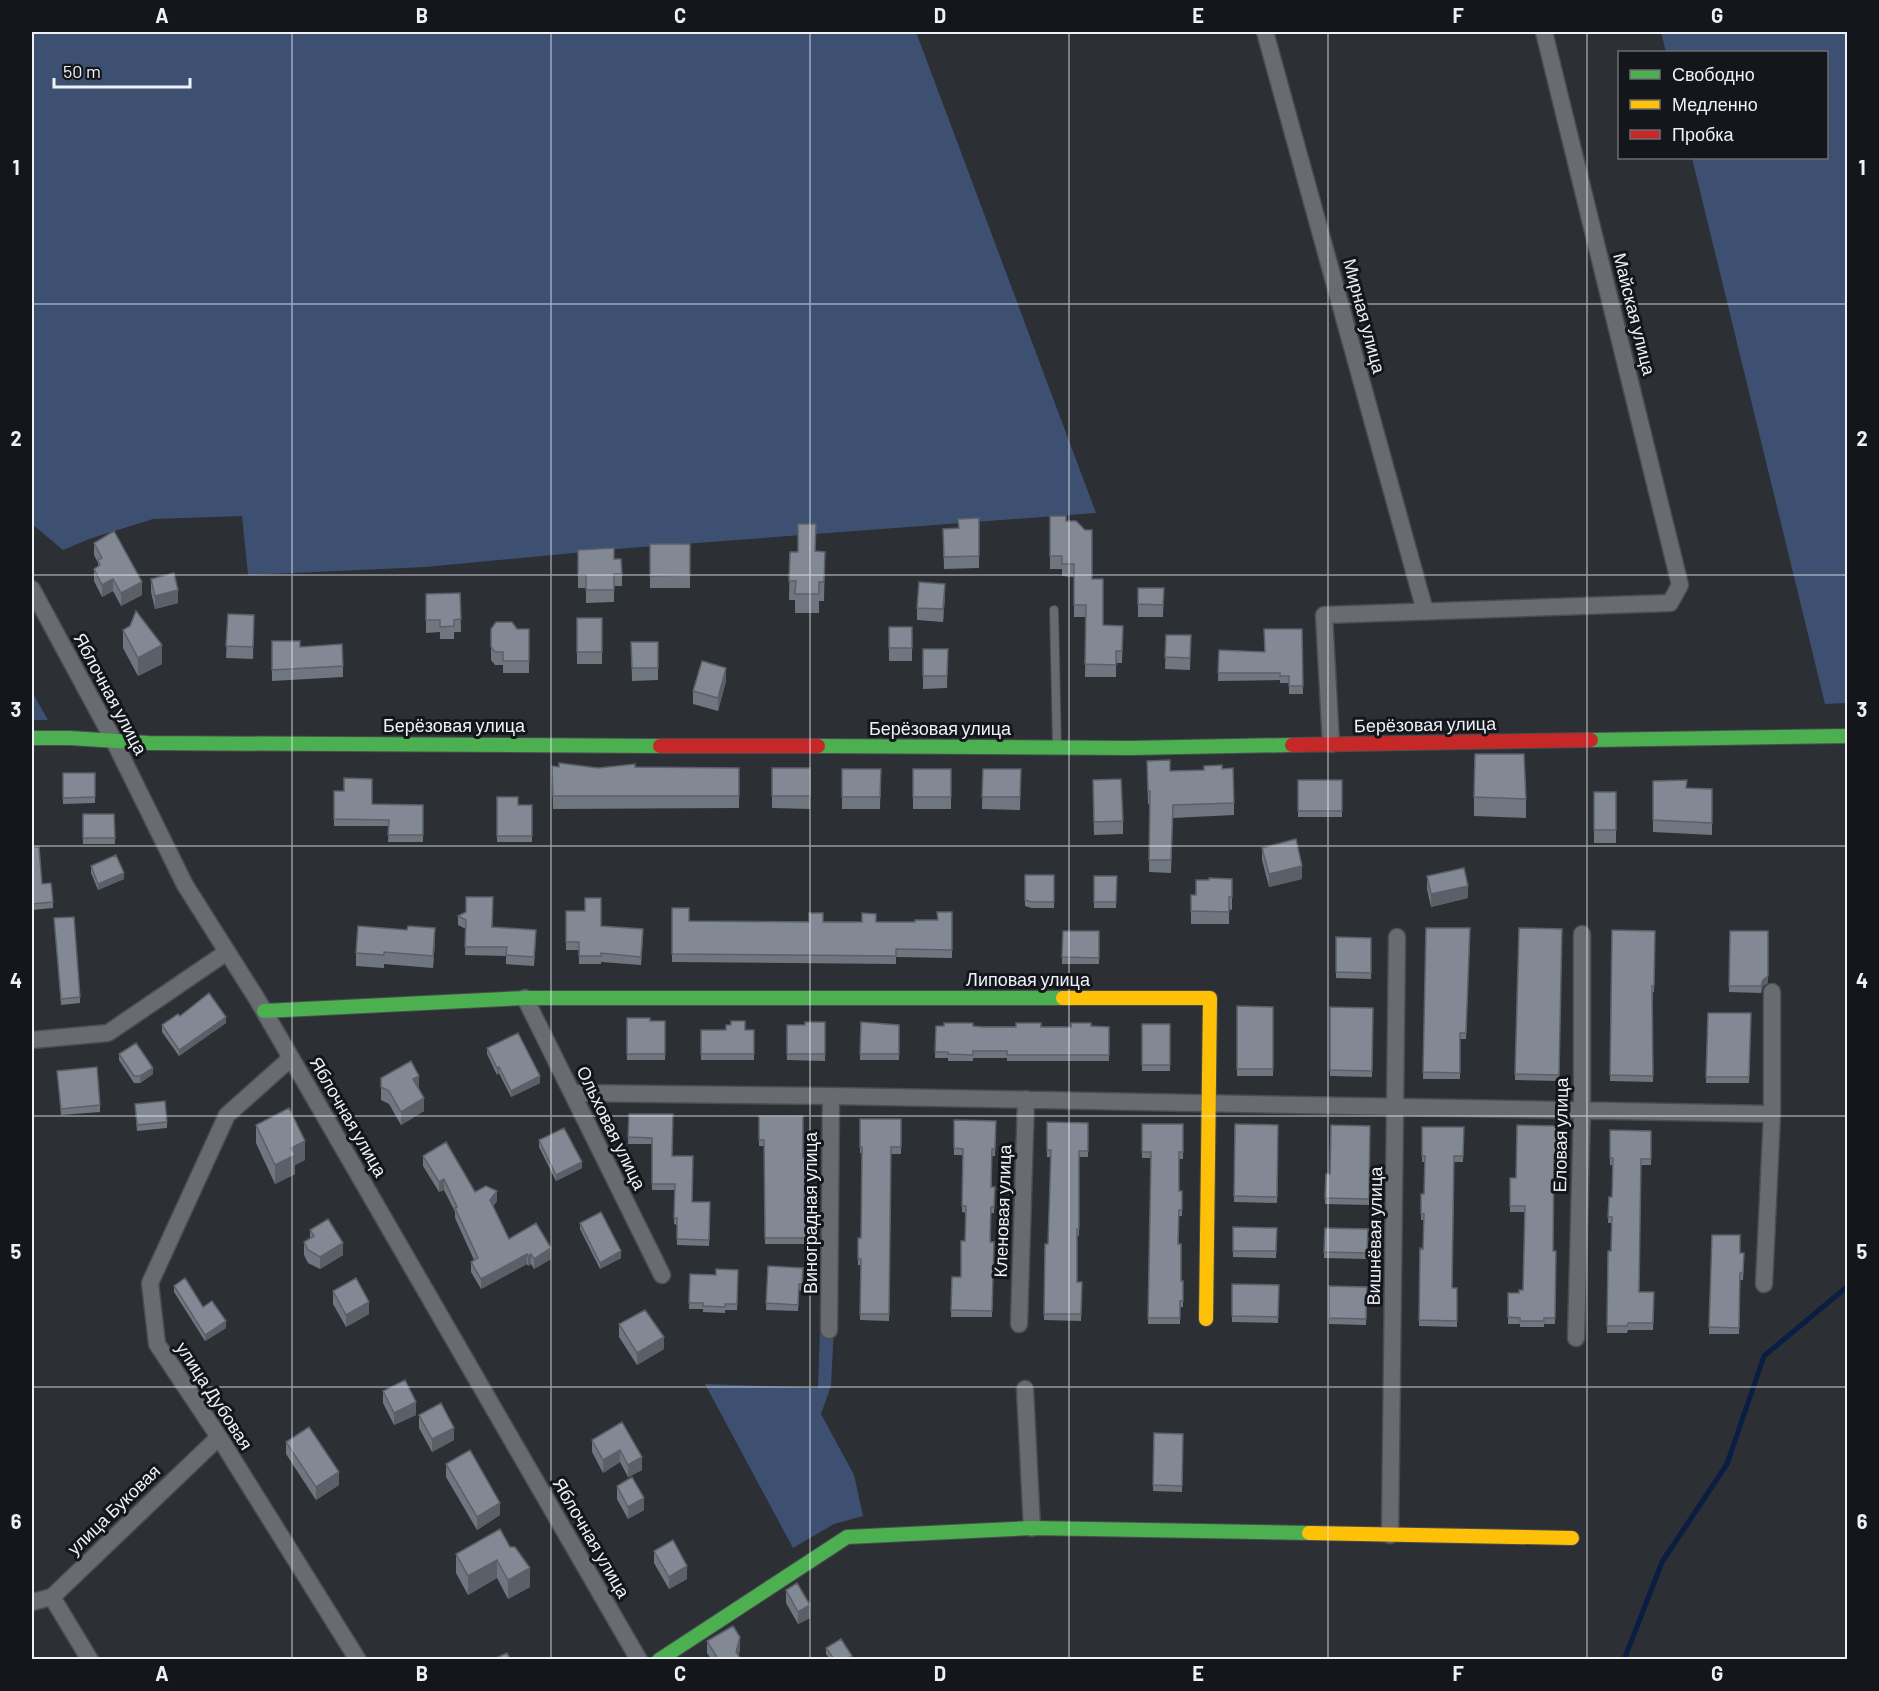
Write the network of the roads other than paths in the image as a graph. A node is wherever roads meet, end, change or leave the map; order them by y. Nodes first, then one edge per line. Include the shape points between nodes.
1 (1265, 32) edge
2 (1544, 32) edge
3 (32, 589) edge
4 (1054, 610) dead end
5 (1425, 611) junction
6 (1848, 736) edge
7 (32, 738) edge
8 (114, 741) junction
9 (1331, 744) junction
10 (1058, 747) junction
11 (1582, 934) dead end
12 (1397, 937) dead end
13 (227, 952) junction
14 (1772, 992) dead end
15 (525, 998) junction
16 (264, 1011) junction
17 (32, 1040) edge
18 (291, 1058) junction
19 (572, 1093) junction
20 (831, 1096) junction
21 (1026, 1099) junction
22 (1209, 1103) junction
23 (1396, 1106) junction
24 (1582, 1110) junction
25 (1772, 1113) junction
26 (662, 1275) dead end
27 (1764, 1284) dead end
28 (1206, 1319) dead end
29 (1019, 1324) dead end
30 (830, 1330) dead end
31 (1576, 1338) dead end
32 (1025, 1389) dead end
33 (219, 1437) junction
34 (1032, 1528) junction
35 (1390, 1534) junction
36 (1572, 1538) dead end
37 (52, 1597) junction
38 (32, 1602) edge
39 (90, 1659) edge
40 (358, 1659) edge
41 (639, 1659) edge
42 (659, 1659) edge

1 - 5 street, Мирная улица
2 - 5 street, Майская улица via 1680,585 1670,603
3 - 8 street, Яблочная улица
4 - 10 lane
5 - 9 street via 1324,615
6 - 9 street, Берёзовая улица
7 - 8 street, Берёзовая улица
8 - 10 street, Берёзовая улица
8 - 13 street, Яблочная улица via 185,885
9 - 10 street, Берёзовая улица
11 - 24 street, Еловая улица
12 - 23 street, Вишнёвая улица
13 - 16 street, Яблочная улица
13 - 17 street via 108,1033
14 - 25 street
15 - 16 street
15 - 19 street, Ольховая улица
15 - 22 street, Липовая улица via 1210,998
16 - 18 street, Яблочная улица
18 - 33 street, улица Дубовая via 227,1115 150,1283 157,1344
18 - 41 street, Яблочная улица
19 - 20 street
19 - 26 street, Ольховая улица
20 - 21 street
20 - 30 street, Виноградная улица
21 - 22 street
21 - 29 street, Кленовая улица
22 - 23 street
22 - 28 street, Липовая улица
23 - 24 street
23 - 35 street, Вишнёвая улица
24 - 25 street
24 - 31 street, Еловая улица
25 - 27 street
32 - 34 street
33 - 37 street, улица Буковая
33 - 40 street, улица Дубовая
34 - 35 street
34 - 42 street via 847,1537
35 - 36 street
37 - 38 street, улица Буковая
37 - 39 street

